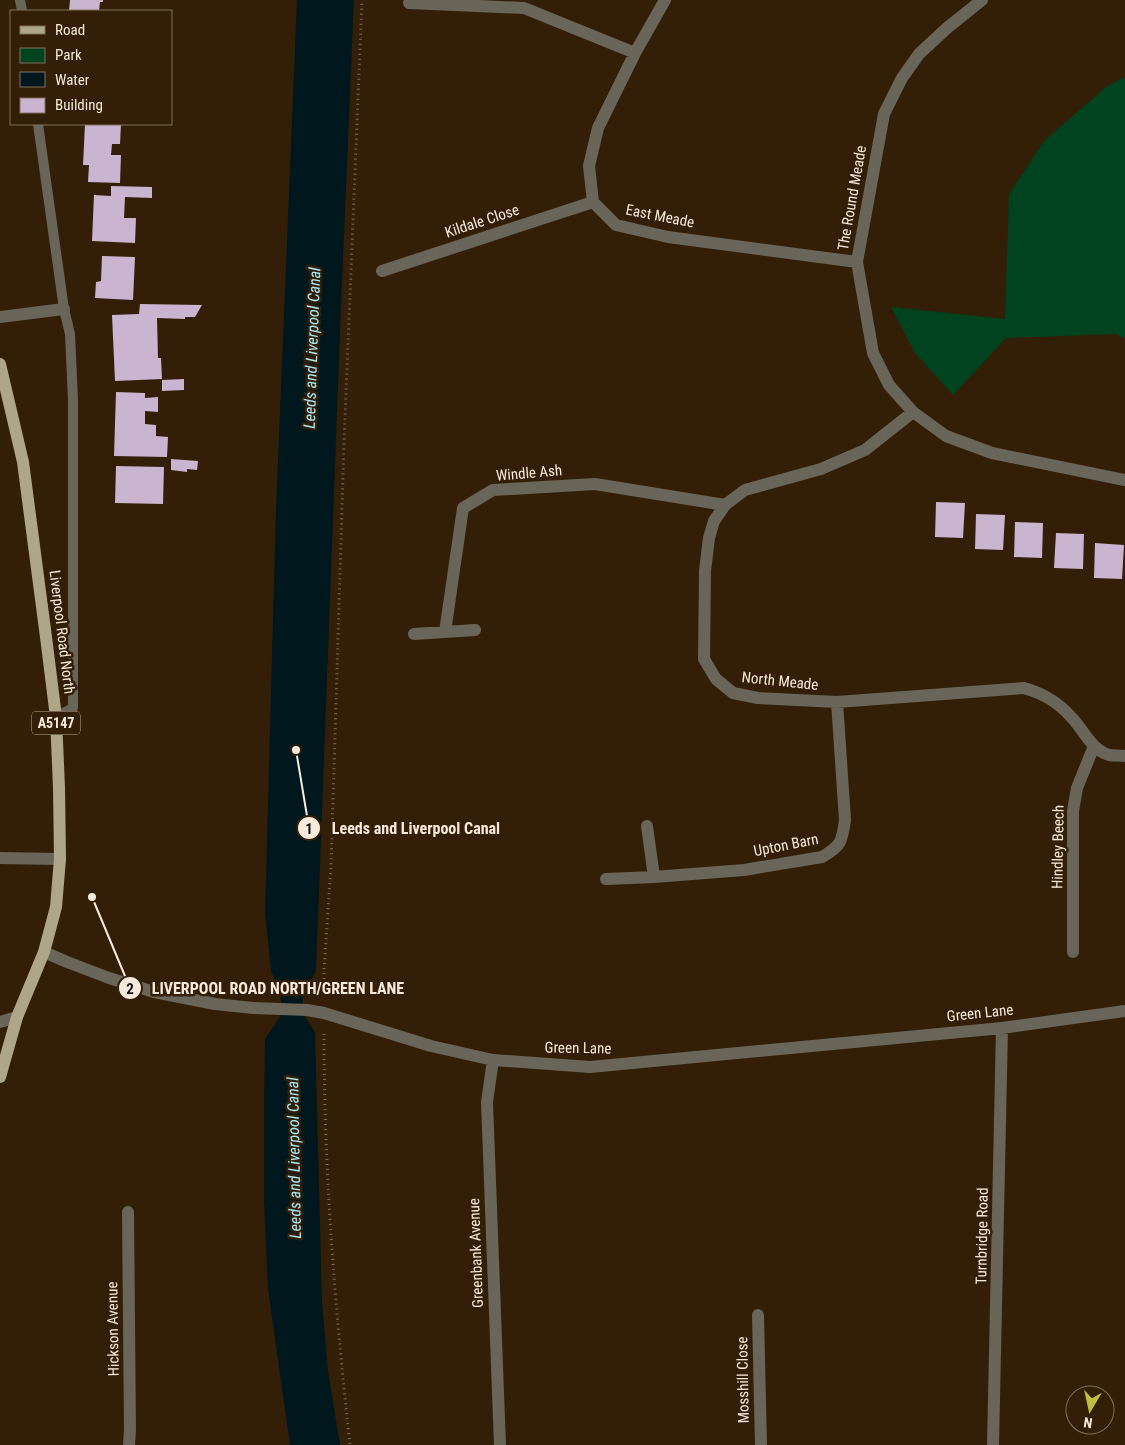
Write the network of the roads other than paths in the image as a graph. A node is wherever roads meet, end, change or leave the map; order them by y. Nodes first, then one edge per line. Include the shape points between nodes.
1 (664, 0) edge
2 (982, 0) edge
3 (409, 3) dead end
4 (635, 53) junction
5 (38, 125) edge
6 (593, 202) junction
7 (857, 262) junction
8 (382, 271) dead end
9 (64, 309) junction
10 (0, 317) edge
11 (0, 364) edge
12 (913, 412) junction
13 (1125, 480) edge
14 (725, 505) junction
15 (475, 630) dead end
16 (445, 632) junction
17 (414, 634) dead end
18 (837, 702) junction
19 (56, 717) junction
20 (1094, 746) junction
21 (1125, 756) edge
22 (647, 826) dead end
23 (0, 858) edge
24 (60, 859) junction
25 (654, 877) junction
26 (606, 879) dead end
27 (44, 952) junction
28 (1073, 952) dead end
29 (1125, 1011) edge
30 (17, 1017) junction
31 (0, 1022) edge
32 (1002, 1028) junction
33 (493, 1060) junction
34 (0, 1077) edge
35 (128, 1212) dead end
36 (758, 1315) dead end
37 (129, 1445) edge
38 (500, 1445) edge
39 (761, 1445) edge
40 (994, 1445) edge

1 - 4 street
2 - 7 street, The Round Meade via 919,54 902,78 884,114
3 - 4 street via 524,8
4 - 6 street via 598,128 589,166
5 - 9 lane
6 - 7 street, East Meade via 616,225 668,237
6 - 8 street, Kildale Close
7 - 12 street, The Round Meade via 873,353 889,385
9 - 10 street
9 - 19 lane via 70,334 73,400 73,708
11 - 19 main road, Liverpool Road North / A5147 via 23,462
12 - 13 street, The Round Meade via 946,436 992,453
12 - 14 street, North Meade via 865,450 821,469 746,490
14 - 16 street, Windle Ash via 595,484 493,490 463,508
14 - 18 street, North Meade via 714,521 709,538 704,659 716,679 733,692 758,698
15 - 16 street
16 - 17 street
18 - 20 street, North Meade via 1024,688 1040,693 1056,704 1074,719
18 - 25 street, Upton Barn via 844,820 842,840 833,851 822,857 744,870
19 - 24 main road, Liverpool Road North / A5147
20 - 21 street via 1109,755
20 - 28 street, Hindley Beech via 1077,788 1073,811
22 - 25 street
23 - 24 street
24 - 27 main road, Liverpool Road North / A5147 via 56,907
25 - 26 street, Upton Barn
27 - 30 main road, Liverpool Road North / A5147
27 - 33 street, Green Lane via 154,992 215,1004 324,1013 431,1046
29 - 32 street, Green Lane
30 - 31 street
30 - 34 main road, Liverpool Road North / A5147
32 - 33 street, Green Lane via 590,1067
32 - 40 street, Turnbridge Road
33 - 38 street, Greenbank Avenue via 487,1102
35 - 37 street, Hickson Avenue
36 - 39 street, Mosshill Close

